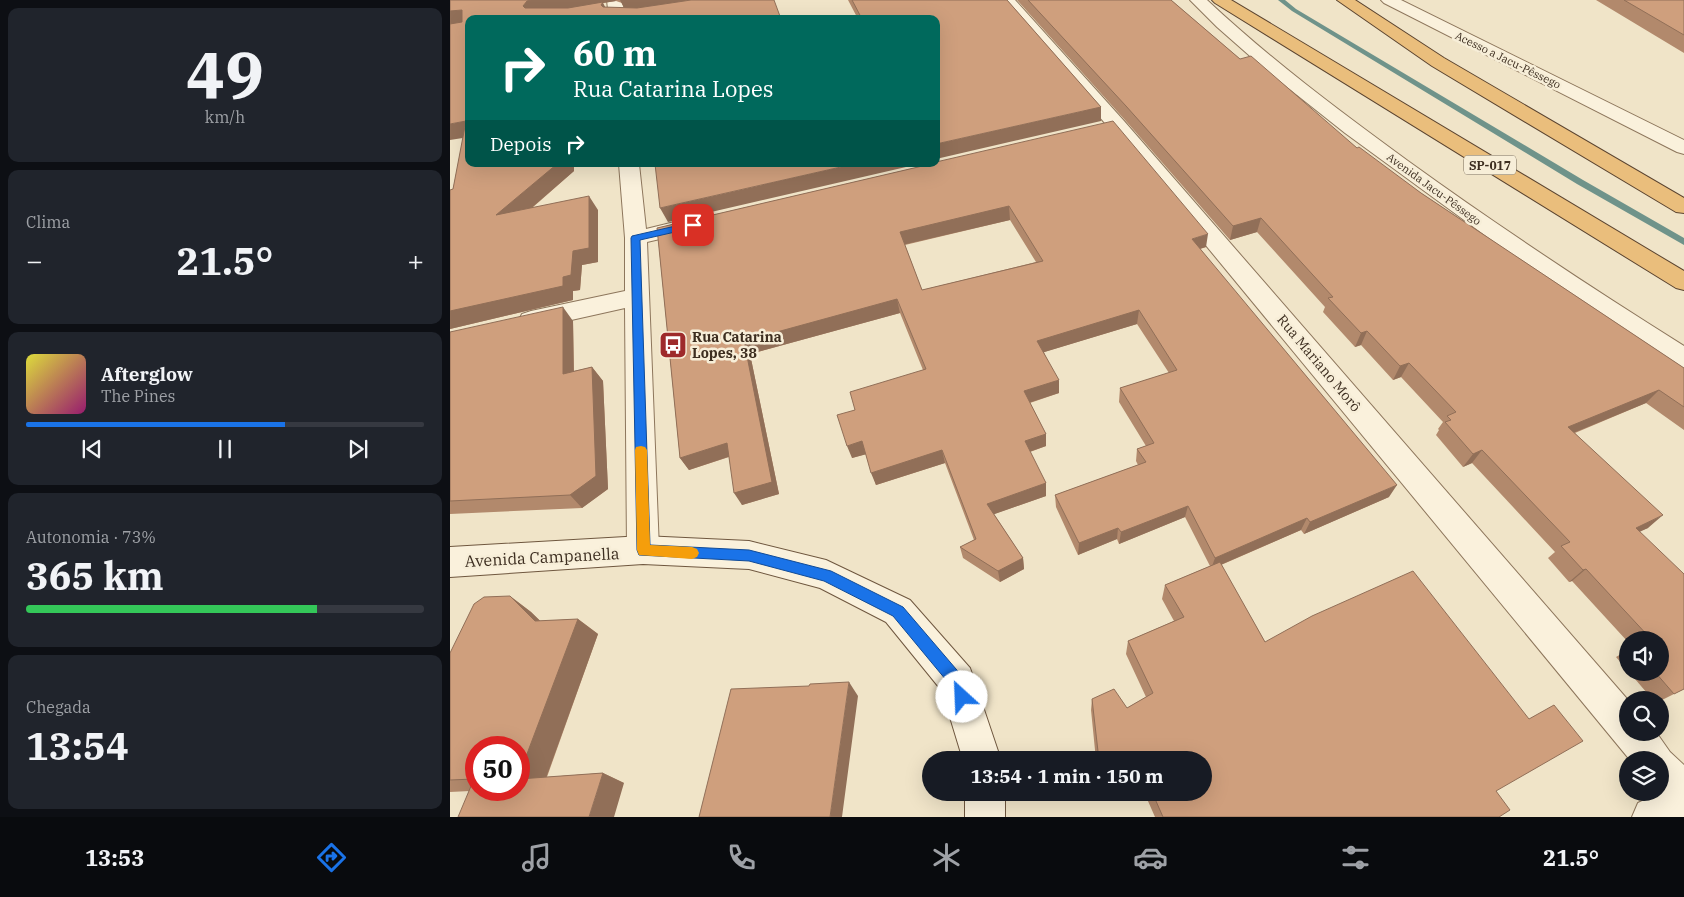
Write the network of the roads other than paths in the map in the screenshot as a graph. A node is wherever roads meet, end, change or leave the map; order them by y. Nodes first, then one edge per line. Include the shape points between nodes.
1 (1008, 0) edge
2 (1198, 0) edge
3 (1220, 0) edge
4 (1344, 0) edge
5 (1389, 0) edge
6 (599, 10) edge
7 (616, 11) edge
8 (636, 15) edge
9 (1684, 148) edge
10 (629, 167) edge
11 (1684, 208) edge
12 (713, 220) edge
13 (636, 238) junction
14 (1684, 282) edge
15 (637, 297) junction
16 (506, 326) edge
17 (1684, 359) edge
18 (643, 550) junction
19 (450, 562) edge
20 (1619, 718) edge
21 (1638, 741) edge
22 (979, 751) edge
23 (1647, 751) edge
24 (1669, 778) edge
25 (1684, 795) edge
26 (985, 801) edge
27 (1684, 801) edge
28 (985, 817) edge
29 (1652, 817) edge

1 - 20 street, Rua Mariano Morô via 1108,127
2 - 17 street, Avenida Jacu-Pêssego via 1255,54 1359,136
3 - 14 highway, SP-017
4 - 11 highway via 1438,62
5 - 9 street, Acesso a Jacu-Pêssego
6 - 7 street
7 - 8 street
10 - 13 street
12 - 13 street
13 - 15 street
15 - 16 street
15 - 18 street
18 - 19 street, Avenida Campanella
18 - 22 street, Avenida Campanella via 749,556 826,575 898,611 957,681
21 - 23 street
24 - 25 street
26 - 28 street
27 - 29 street

